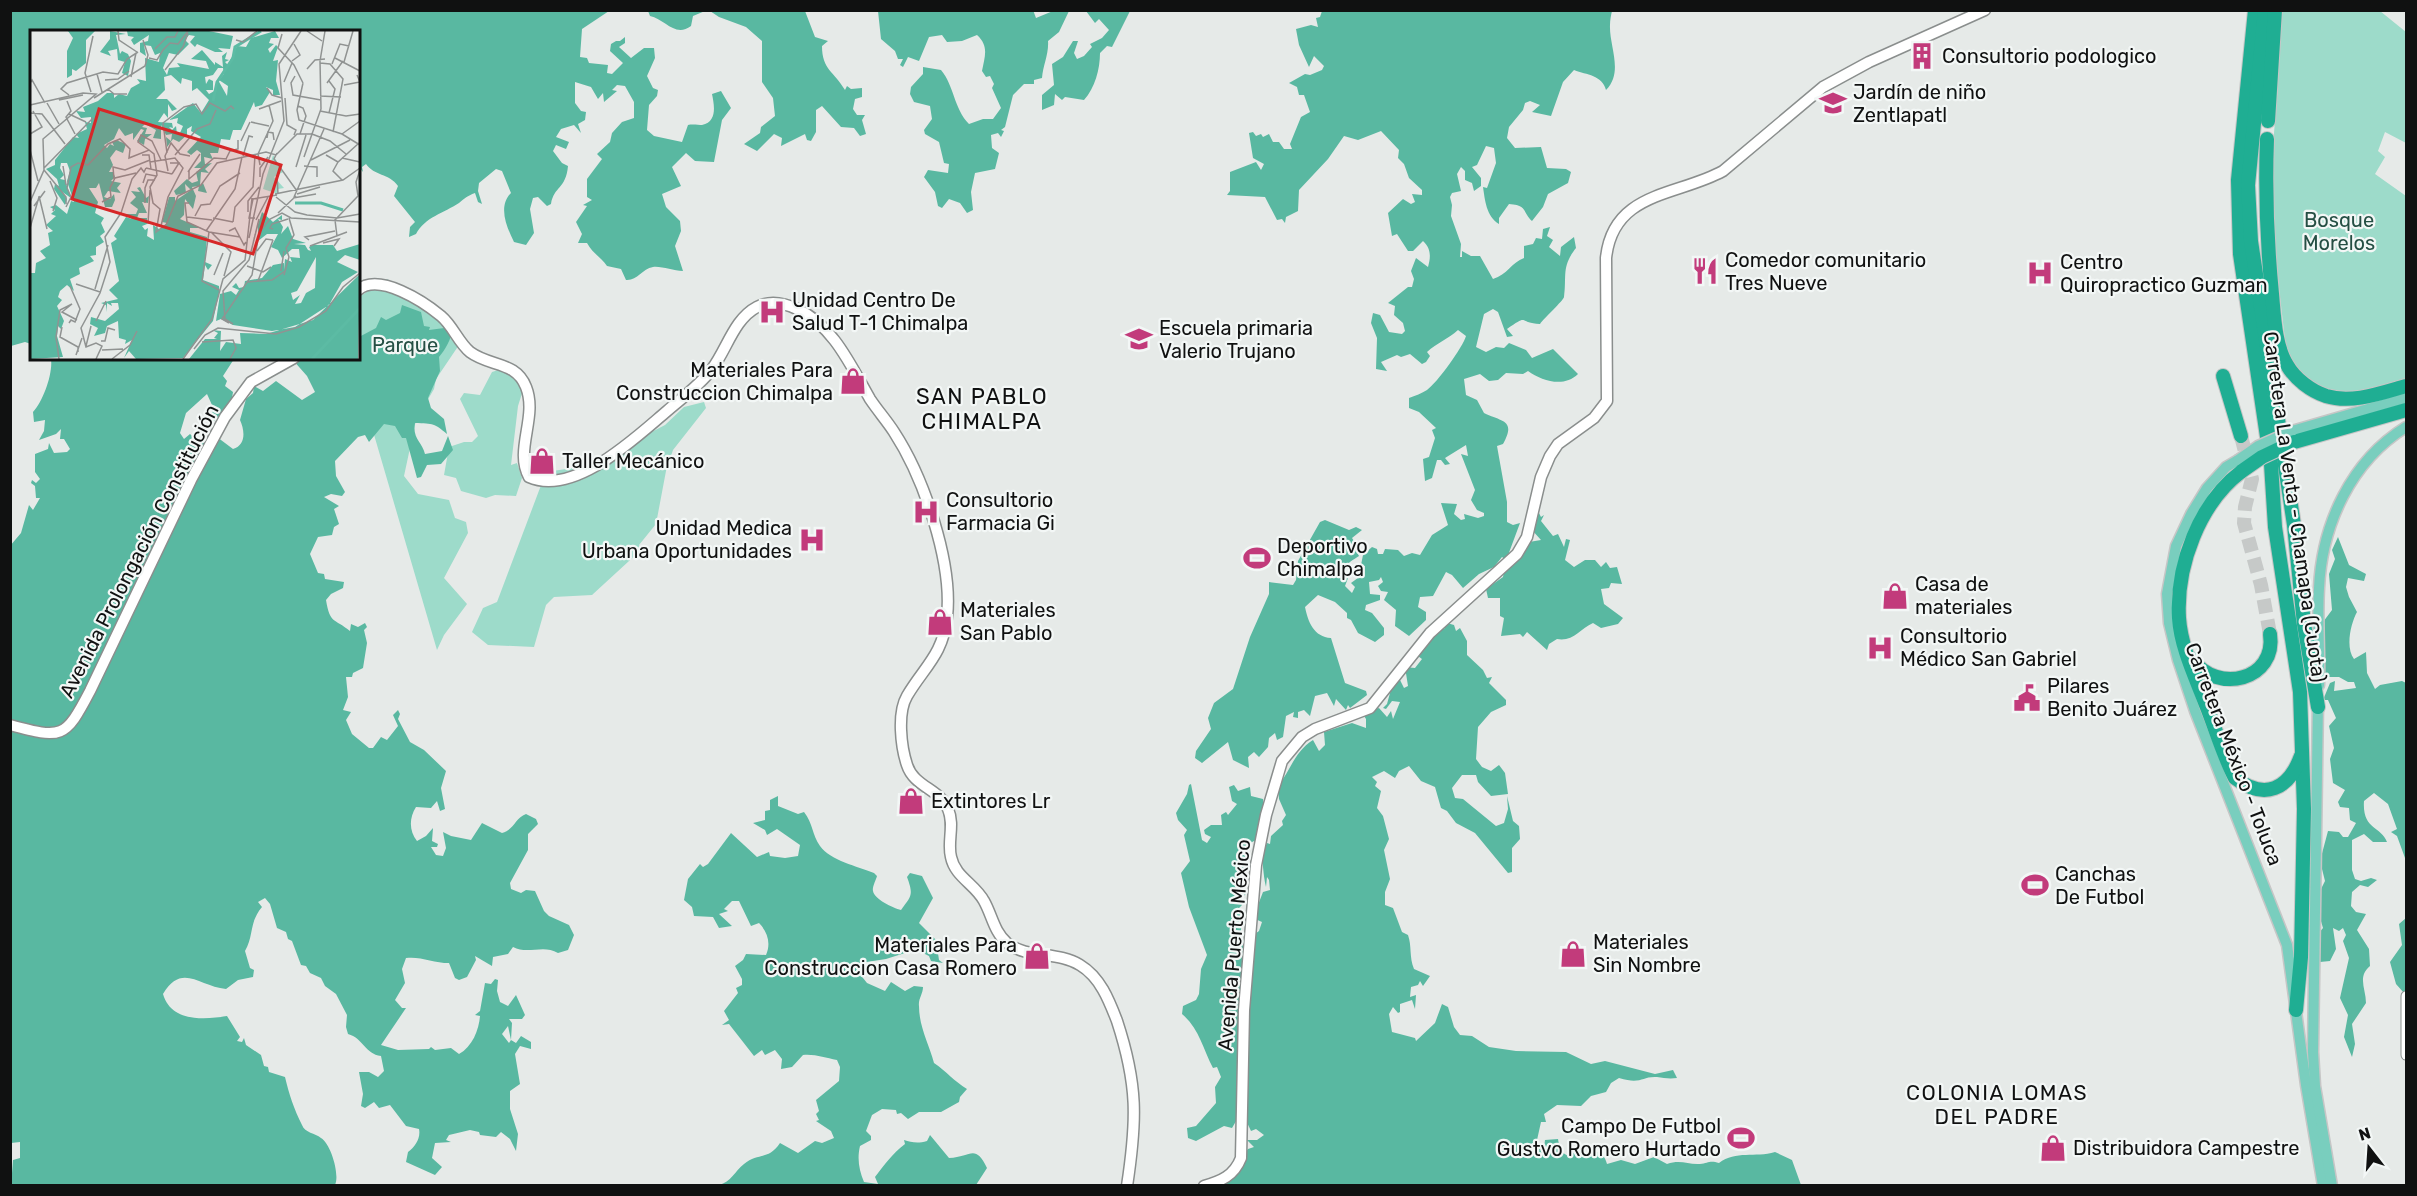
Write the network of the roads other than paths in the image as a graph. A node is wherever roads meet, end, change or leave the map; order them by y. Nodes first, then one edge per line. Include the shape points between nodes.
1 (1985, 10) edge
2 (2255, 10) edge
3 (2265, 10) edge
4 (2275, 10) edge
5 (2268, 121) dead end
6 (2267, 139) dead end
7 (360, 289) edge
8 (290, 360) edge
9 (2223, 376) dead end
10 (2406, 386) edge
11 (2406, 398) edge
12 (2406, 410) edge
13 (2406, 428) edge
14 (2241, 436) tunnel mouth
15 (2293, 436) junction
16 (2240, 465) junction
17 (2270, 634) tunnel mouth
18 (2185, 646) junction
19 (2318, 707) junction
20 (10, 725) edge
21 (2303, 748) junction
22 (2406, 996) edge
23 (2296, 1010) junction
24 (2406, 1055) edge
25 (1127, 1185) edge
26 (1205, 1185) edge
27 (2323, 1185) edge
28 (2332, 1185) edge

1 - 26 main road, Avenida Puerto México via 1834,80 1723,171 1650,197 1621,220 1606,258 1607,402 1594,418 1558,444 1550,456 1524,545 1430,633 1370,708 1315,729 1302,737 1282,761 1256,865 1244,1010 1241,1158 1227,1177
2 - 21 highway, Carretera La Venta - Chamapa (Cuota) via 2238,180 2240,254 2271,464 2275,527 2296,654
3 - 19 highway, Carretera La Venta - Chamapa (Cuota) via 2249,175 2251,241
4 - 5 highway
6 - 10 highway via 2264,200 2268,250 2276,329 2287,365 2304,385 2339,399 2366,397
7 - 25 main road via 369,284 390,286 442,317 469,351 508,366 521,376 531,413 524,467 529,477 547,482 591,469 656,420 710,372 739,324 757,307 771,302 798,309 836,342 906,454 931,515 947,585 947,621 939,650 905,700 905,762 914,780 946,804 952,861 984,899 1002,938 1021,950 1074,962 1101,986 1129,1057 1134,1088 1134,1143
8 - 20 main road, Avenida Prolongación Constitución via 251,382 225,417 71,724 51,735
9 - 14 highway
11 - 15 main road
12 - 15 highway
13 - 19 main road, Carretera México - Toluca via 2371,455 2350,484 2336,510 2324,547 2319,587
15 - 16 highway, bridge
16 - 18 highway via 2201,521 2188,550 2179,594
16 - 23 main road, Carretera México - Toluca via 2226,467 2207,488 2176,546 2167,594 2169,623 2195,711 2287,945
17 - 18 highway via 2269,654 2261,666 2232,680 2217,679 2204,672
18 - 21 highway via 2235,778 2259,790 2285,784 2295,771
19 - 28 main road, Carretera México - Toluca via 2313,1052
21 - 23 highway, Carretera La Venta - Chamapa (Cuota) via 2301,957
22 - 24 street
23 - 27 main road, Carretera México - Toluca

